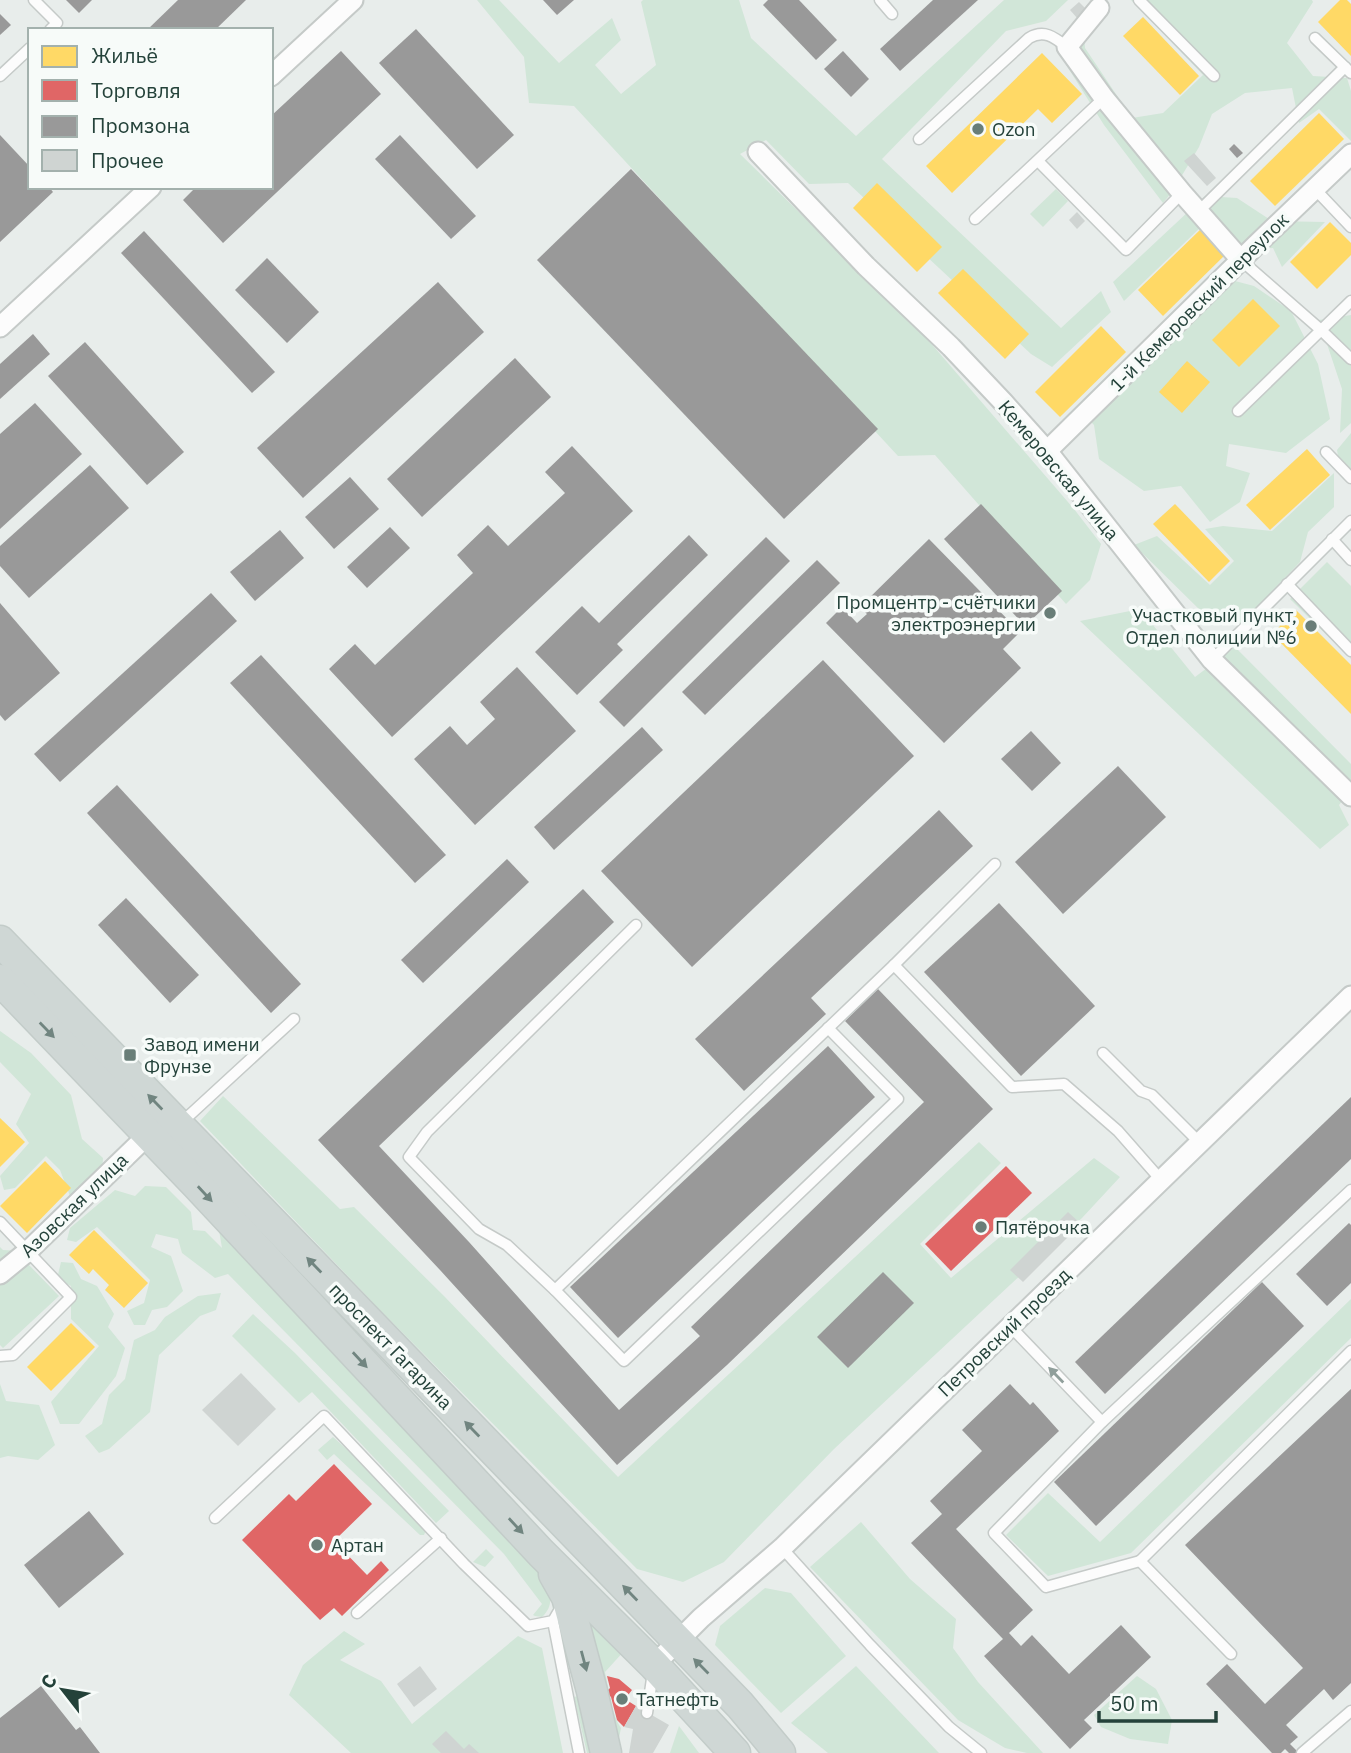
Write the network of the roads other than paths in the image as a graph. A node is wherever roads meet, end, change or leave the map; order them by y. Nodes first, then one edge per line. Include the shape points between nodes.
1 (34, 0) edge
2 (353, 0) edge
3 (880, 0) edge
4 (1139, 0) edge
5 (1100, 3) edge
6 (892, 13) dead end
7 (52, 28) edge
8 (1315, 38) dead end
9 (1067, 47) junction
10 (28, 50) edge
11 (1348, 70) edge
12 (273, 74) edge
13 (0, 76) edge
14 (1214, 76) dead end
15 (1104, 98) junction
16 (919, 139) dead end
17 (758, 152) dead end
18 (1351, 153) edge
19 (1038, 161) junction
20 (1314, 188) junction
21 (149, 189) edge
22 (1182, 193) junction
23 (1199, 211) junction
24 (975, 219) dead end
25 (1351, 227) edge
26 (1241, 261) junction
27 (1351, 301) edge
28 (0, 327) edge
29 (1321, 330) junction
30 (1351, 359) edge
31 (1238, 411) dead end
32 (1047, 451) junction
33 (1326, 452) dead end
34 (1351, 478) edge
35 (1351, 521) edge
36 (1332, 539) junction
37 (1351, 560) edge
38 (1287, 584) junction
39 (1351, 651) edge
40 (1212, 660) junction
41 (1351, 795) edge
42 (995, 864) dead end
43 (636, 925) dead end
44 (0, 942) edge
45 (894, 965) junction
46 (0, 981) edge
47 (1351, 996) edge
48 (294, 1019) dead end
49 (828, 1028) junction
50 (1103, 1053) dead end
51 (178, 1126) junction
52 (148, 1135) junction
53 (1200, 1143) junction
54 (1161, 1180) junction
55 (1351, 1190) edge
56 (0, 1222) edge
57 (29, 1251) junction
58 (0, 1275) edge
59 (555, 1290) junction
60 (1011, 1327) junction
61 (1351, 1351) edge
62 (0, 1356) edge
63 (1102, 1422) junction
64 (215, 1518) dead end
65 (441, 1538) junction
66 (782, 1548) junction
67 (541, 1553) junction
68 (1140, 1561) junction
69 (560, 1609) junction
70 (357, 1613) dead end
71 (677, 1642) junction
72 (1231, 1654) dead end
73 (654, 1665) junction
74 (1351, 1711) edge
75 (647, 1713) dead end
76 (579, 1753) edge
77 (606, 1753) edge
78 (735, 1753) edge
79 (780, 1753) edge
80 (981, 1753) edge
81 (1302, 1753) edge

1 - 7 lane via 57,23
2 - 12 street
3 - 6 lane
4 - 14 lane
5 - 9 street
8 - 11 lane
9 - 15 street
9 - 16 lane via 1047,34 1029,38
10 - 13 lane
11 - 23 lane
15 - 19 lane
15 - 22 street
17 - 32 street, Кемеровская улица
18 - 20 street, 1-й Кемеровский переулок
19 - 22 lane via 1126,250
19 - 24 lane
20 - 25 lane
20 - 26 street, 1-й Кемеровский переулок
21 - 28 street
22 - 23 street
23 - 26 street
26 - 29 lane
26 - 32 street, 1-й Кемеровский переулок
27 - 29 lane
29 - 30 lane
29 - 31 lane
32 - 40 street, Кемеровская улица
33 - 34 lane
35 - 36 lane
36 - 37 lane
36 - 38 lane
38 - 39 lane
38 - 40 lane
40 - 41 street, Кемеровская улица
42 - 45 lane
43 - 59 lane via 427,1132 409,1157 479,1229 507,1245
51 -> 44 main road, проспект Гагарина
45 - 49 lane
45 - 54 lane via 1012,1087 1064,1084 1118,1131
46 -> 52 main road, проспект Гагарина
47 - 53 street, Петровский проезд
48 - 51 lane
49 - 59 lane
49 - 59 lane via 898,1099 644,1343 624,1362
50 - 53 lane
71 -> 51 main road, проспект Гагарина
52 - 57 street, Азовская улица
52 -> 67 main road, проспект Гагарина
53 - 54 street, Петровский проезд
54 - 60 street, Петровский проезд
55 - 63 lane
56 - 57 lane
57 - 58 street, Азовская улица
57 - 62 lane via 71,1297 13,1355
63 -> 60 lane
60 - 66 street, Петровский проезд
61 - 68 lane
63 - 68 lane via 994,1533 1046,1587
64 - 65 lane via 324,1416
65 - 69 lane via 528,1626
65 - 70 lane
66 - 71 street, Петровский проезд
66 - 80 lane via 949,1727
67 - 69 main road
67 - 73 main road, проспект Гагарина
68 - 72 lane
69 - 76 lane
69 -> 77 main road via 592,1691
71 - 73 street, Петровский проезд
79 -> 71 main road, проспект Гагарина
73 - 75 lane
73 - 78 main road, проспект Гагарина
74 - 81 lane

